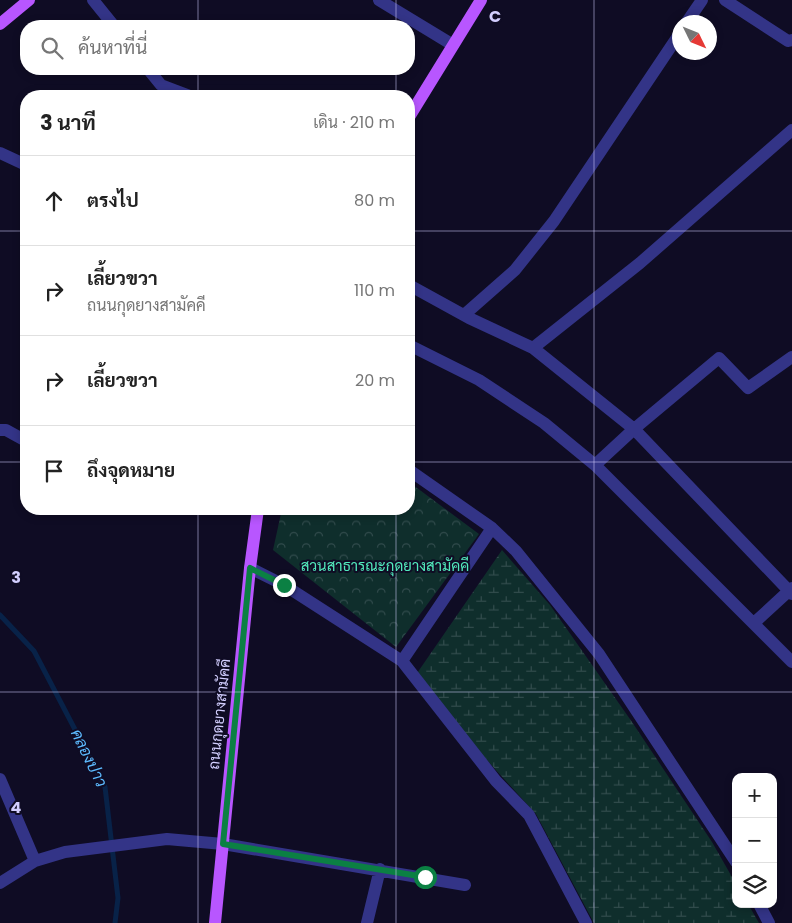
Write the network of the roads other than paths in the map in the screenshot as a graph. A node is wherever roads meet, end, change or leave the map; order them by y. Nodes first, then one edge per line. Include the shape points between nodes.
1 (29, 0) edge
2 (93, 0) edge
3 (379, 0) edge
4 (481, 0) edge
5 (492, 0) edge
6 (702, 0) edge
7 (725, 0) edge
8 (691, 15) edge
9 (109, 20) edge
10 (412, 20) edge
11 (415, 22) edge
12 (0, 24) edge
13 (792, 40) edge
14 (453, 45) junction
15 (672, 45) edge
16 (153, 75) edge
17 (174, 90) edge
18 (415, 107) edge
19 (792, 130) edge
20 (0, 153) edge
21 (20, 162) edge
22 (415, 288) edge
23 (464, 315) junction
24 (415, 348) edge
25 (533, 348) junction
26 (792, 357) edge
27 (634, 429) junction
28 (0, 430) edge
29 (20, 438) edge
30 (595, 465) junction
31 (415, 474) edge
32 (257, 515) edge
33 (492, 528) junction
34 (250, 568) junction
35 (791, 591) edge
36 (754, 623) junction
37 (402, 661) junction
38 (792, 662) edge
39 (0, 779) edge
40 (223, 844) junction
41 (732, 856) edge
42 (35, 861) junction
43 (380, 869) junction
44 (0, 883) edge
45 (466, 885) dead end
46 (761, 908) edge
47 (215, 923) edge
48 (367, 923) edge
49 (586, 923) edge
50 (770, 923) edge

1 - 12 main road
2 - 9 street
3 - 10 street
4 - 14 main road
5 - 14 main road
6 - 8 street
7 - 13 street via 788,41
11 - 14 street
14 - 18 main road
15 - 23 street via 554,221 515,270
16 - 17 street via 161,85
19 - 25 street via 640,263
20 - 21 street
22 - 23 street
23 - 25 street
24 - 30 street via 479,380 544,423
25 - 27 street
26 - 27 street via 748,388 719,358
27 - 30 street
27 - 35 street
28 - 29 street
30 - 36 street
31 - 33 street
32 - 34 main road, ถนนกุดยางสามัคคี
33 - 37 street
33 - 41 street via 516,551 599,654
34 - 37 street via 314,603
34 - 40 main road, ถนนกุดยางสามัคคี
35 - 36 street
36 - 38 street
37 - 49 street via 496,781 529,815
39 - 42 street
40 - 42 street via 167,839 66,852
40 - 43 street
40 - 47 main road, ถนนกุดยางสามัคคี
42 - 44 street
43 - 45 street
43 - 48 street
46 - 50 street

